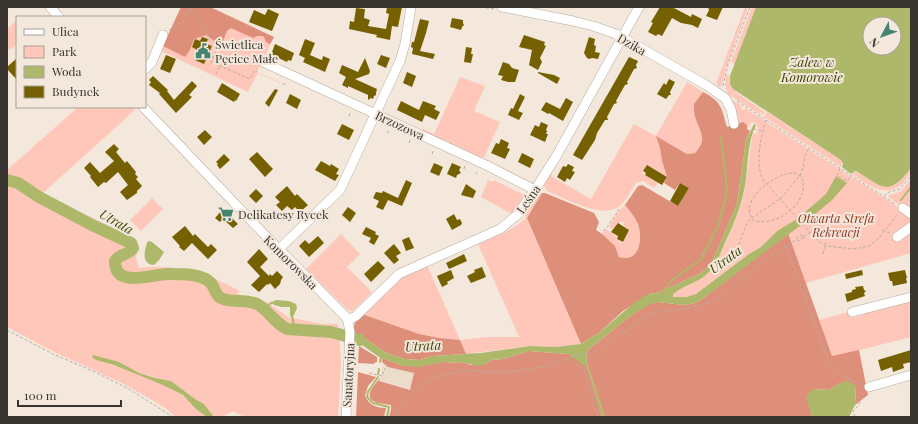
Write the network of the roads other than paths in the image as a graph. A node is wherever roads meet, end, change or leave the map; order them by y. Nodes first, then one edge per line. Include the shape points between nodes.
1 (50, 7) edge
2 (411, 7) edge
3 (502, 7) edge
4 (639, 7) edge
5 (58, 16) edge
6 (163, 35) road end
7 (622, 38) junction
8 (263, 62) dead end
9 (146, 68) edge
10 (144, 108) edge
11 (376, 114) junction
12 (734, 124) dead end
13 (536, 190) junction
14 (903, 208) road end
15 (911, 214) edge
16 (911, 227) edge
17 (897, 237) dead end
18 (278, 250) junction
19 (911, 297) edge
20 (852, 312) dead end
21 (348, 320) junction
22 (911, 375) edge
23 (865, 385) road end
24 (346, 417) edge

1 - 5 street
2 - 11 street via 402,56
3 - 7 street, Dzika via 593,26
4 - 7 street, Leśna
6 - 9 street via 152,62
7 - 12 street, Dzika via 718,89 728,100
7 - 13 street, Leśna
8 - 11 street, Brzozowa
10 - 18 street, Komorowska
11 - 13 street, Brzozowa
11 - 18 street via 340,190
13 - 21 street, Leśna via 519,213 505,226 399,274 356,316
14 - 15 street
16 - 17 street
18 - 21 street, Komorowska
19 - 20 street
21 - 24 street, Sanatoryjna via 350,336
22 - 23 street

